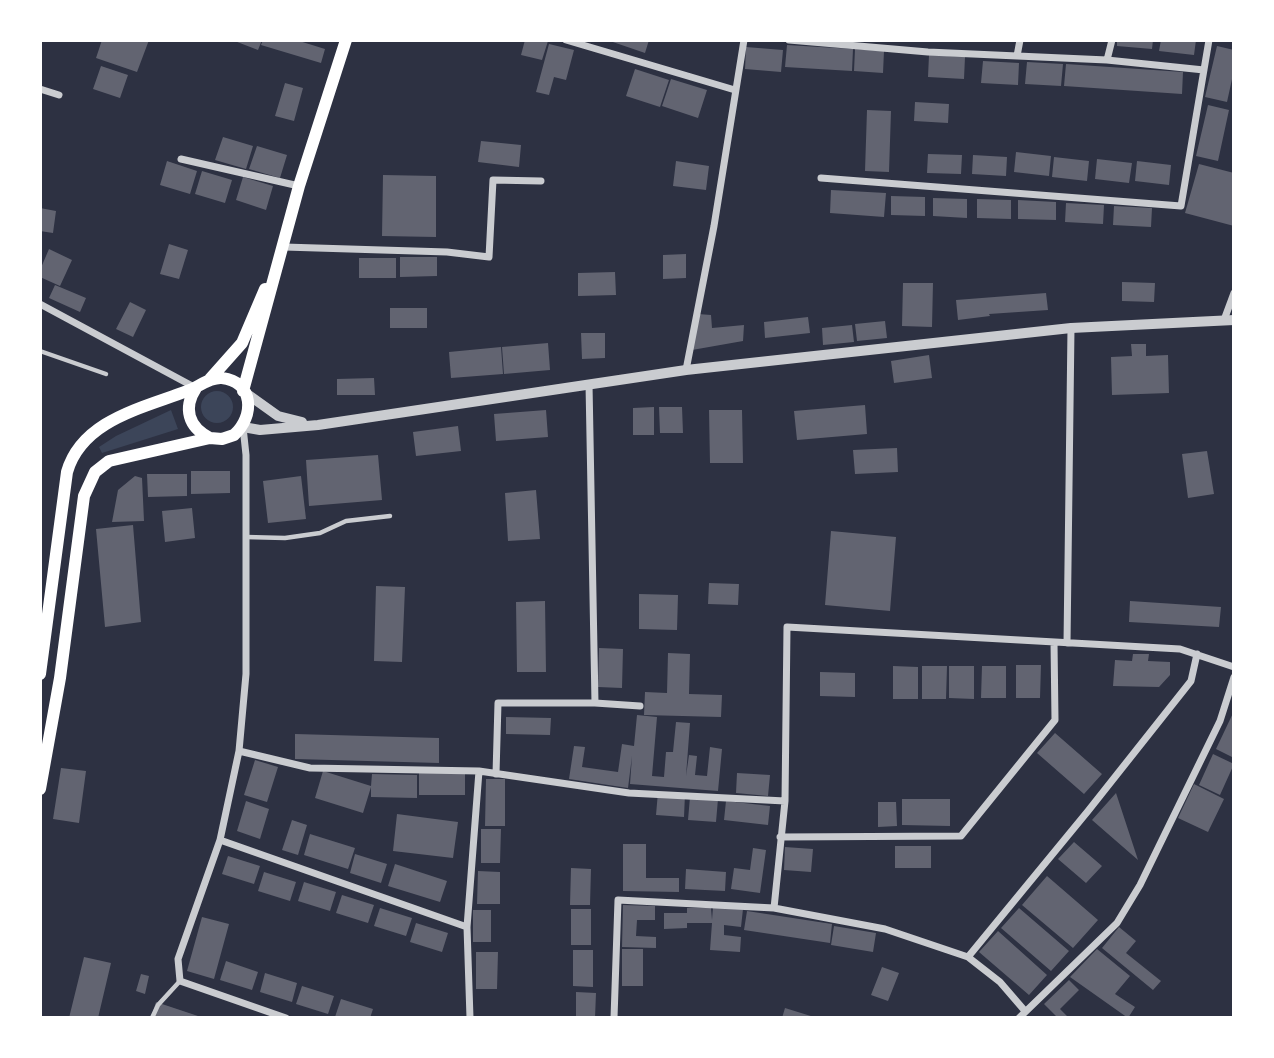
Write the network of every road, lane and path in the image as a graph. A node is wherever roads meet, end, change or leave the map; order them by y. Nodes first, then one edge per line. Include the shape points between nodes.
1 (346, 40) edge
2 (566, 40) edge
3 (744, 40) edge
4 (789, 40) edge
5 (930, 40) edge
6 (1020, 40) edge
7 (1112, 40) edge
8 (1209, 40) edge
9 (838, 42) edge
10 (928, 52) junction
11 (1017, 56) junction
12 (1107, 60) junction
13 (1204, 70) junction
14 (40, 89) edge
15 (735, 90) junction
16 (58, 95) dead end
17 (181, 159) dead end
18 (821, 178) dead end
19 (541, 181) dead end
20 (299, 186) junction
21 (284, 247) junction
22 (1234, 293) edge
23 (40, 304) edge
24 (1229, 320) edge
25 (1071, 328) junction
26 (40, 351) edge
27 (686, 370) junction
28 (106, 374) dead end
29 (210, 379) junction
30 (589, 384) junction
31 (196, 388) junction
32 (243, 391) junction
33 (318, 425) junction
34 (243, 427) junction
35 (210, 438) junction
36 (390, 516) dead end
37 (246, 537) junction
38 (1054, 642) junction
39 (1067, 643) junction
40 (1197, 654) junction
41 (1234, 667) edge
42 (40, 674) edge
43 (1234, 677) edge
44 (595, 703) junction
45 (640, 706) dead end
46 (239, 751) junction
47 (479, 771) junction
48 (496, 774) junction
49 (40, 789) edge
50 (785, 801) junction
51 (780, 837) junction
52 (220, 840) junction
53 (774, 908) junction
54 (467, 927) junction
55 (968, 957) junction
56 (180, 981) junction
57 (1025, 1011) junction
58 (152, 1018) edge
59 (286, 1018) edge
60 (470, 1018) edge
61 (614, 1018) edge
62 (1019, 1018) edge

1 - 20 main road
2 - 15 street
3 - 15 street
4 - 9 street
5 - 10 street
6 - 11 street
7 - 12 street
8 - 13 street
9 - 10 street
10 - 11 street
11 - 12 street
12 - 13 street
13 - 18 street via 1181,206
14 - 16 street
15 - 27 street
17 - 20 street
19 - 21 street via 493,180 489,257
20 - 21 main road
21 - 29 main road via 242,342
21 - 32 main road
22 - 24 street
23 - 31 street
24 - 25 street
25 - 27 street
25 - 39 street
26 - 28 lane
27 - 30 street
29 - 31 main road
29 - 32 main road via 234,382
30 - 33 street
30 - 44 street
31 - 35 main road via 189,417
31 - 42 main road via 111,420 75,450 67,472
32 - 33 street via 278,416
32 - 34 main road via 249,409
33 - 34 street
34 - 35 main road via 222,439
34 - 37 street
35 - 49 main road via 109,461 95,472 83,496 60,678
36 - 37 lane via 346,521 320,533
37 - 46 street via 246,674
38 - 39 street
38 - 50 street via 787,627
38 - 51 street via 1055,720 961,836
39 - 40 street via 1180,649
40 - 41 street
40 - 55 street via 1191,681
43 - 57 street via 1220,721 1140,885 1117,922
44 - 45 street
44 - 48 street via 498,703
46 - 47 street via 310,768
46 - 52 street
47 - 48 street
47 - 54 street
48 - 50 street via 629,793
50 - 51 street
51 - 53 street
52 - 54 street
52 - 56 street via 178,959
53 - 55 street via 885,929
53 - 61 street via 618,900
54 - 60 street
55 - 57 street via 1000,982
56 - 58 lane
56 - 59 street
57 - 62 street

